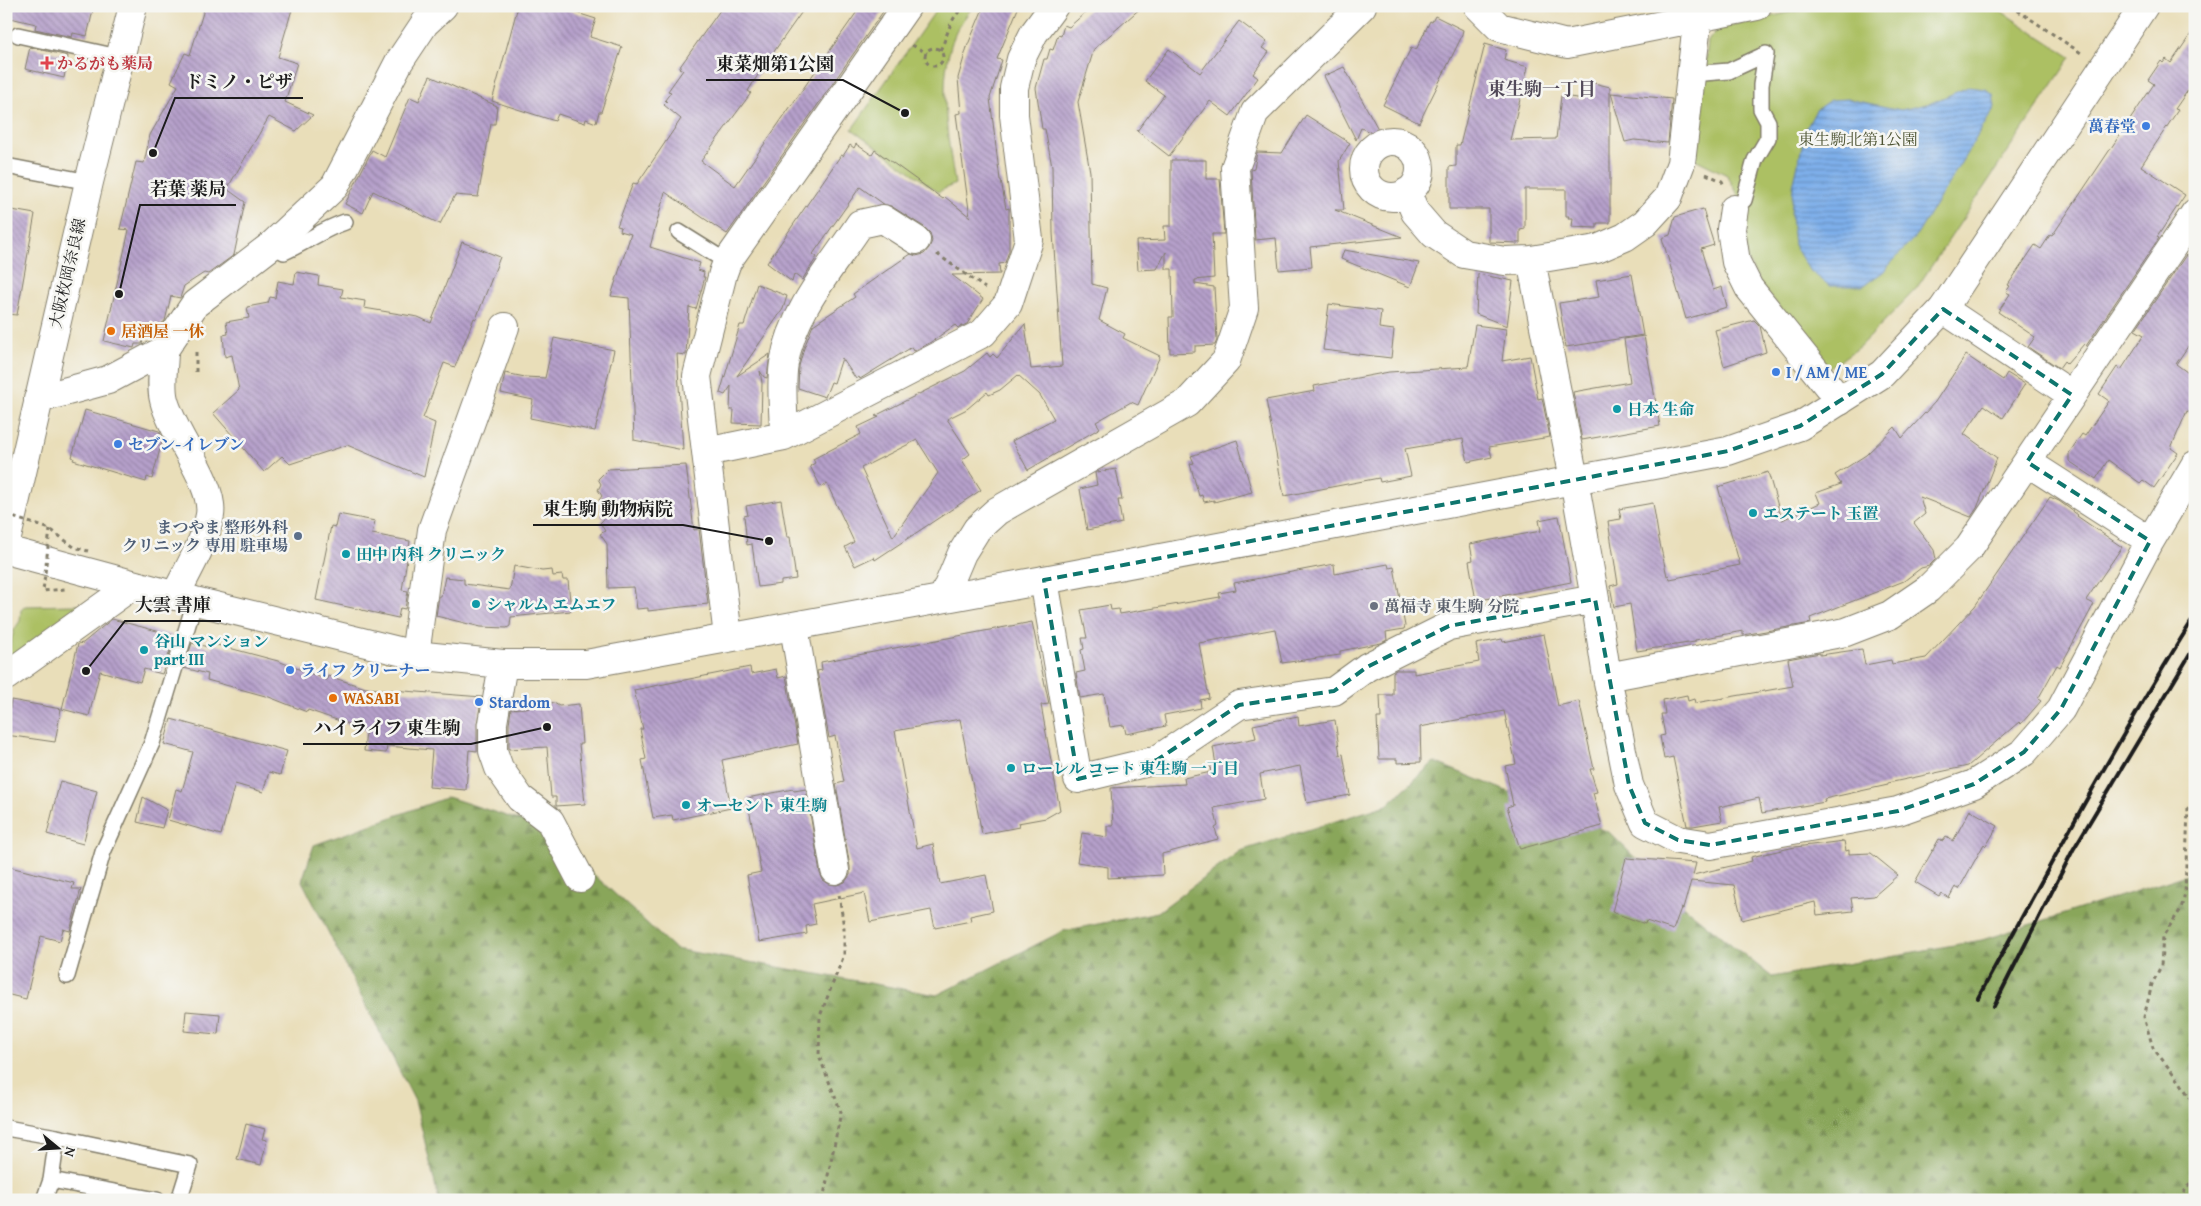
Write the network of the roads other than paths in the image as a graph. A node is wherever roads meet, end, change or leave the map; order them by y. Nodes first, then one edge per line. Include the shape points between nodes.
1 (133, 6) edge
2 (443, 6) edge
3 (907, 6) edge
4 (1054, 6) edge
5 (1362, 6) edge
6 (1478, 6) edge
7 (1757, 6) edge
8 (2144, 6) edge
9 (1698, 13) edge
10 (18, 35) dead end
11 (118, 57) junction
12 (1691, 74) junction
13 (6, 166) edge
14 (89, 182) junction
15 (1407, 192) dead end
16 (1734, 210) joint
17 (2195, 213) edge
18 (345, 222) dead end
19 (679, 232) dead end
20 (916, 240) road end
21 (272, 245) junction
22 (1531, 260) junction
23 (727, 262) junction
24 (1944, 309) junction
25 (505, 327) dead end
26 (164, 350) junction
27 (2072, 395) junction
28 (38, 399) junction
29 (1840, 401) junction
30 (784, 436) junction
31 (706, 452) junction
32 (2027, 462) junction
33 (2195, 465) edge
34 (1574, 479) junction
35 (2150, 540) junction
36 (6, 542) edge
37 (6, 550) edge
38 (1044, 580) junction
39 (133, 585) junction
40 (185, 598) junction
41 (943, 598) junction
42 (1595, 599) junction
43 (794, 627) junction
44 (728, 637) junction
45 (415, 655) junction
46 (503, 664) junction
47 (6, 676) edge
48 (1607, 678) junction
49 (835, 870) road end
50 (580, 878) dead end
51 (67, 976) dead end
52 (6, 1128) edge
53 (57, 1136) junction
54 (51, 1180) junction
55 (44, 1200) edge
56 (157, 1200) edge
57 (180, 1200) edge

1 - 11 street, 大阪枚岡奈良線
2 - 21 street via 425,24 398,62 335,186
3 - 23 street
4 - 30 street via 1034,33 1021,59 1014,88 1014,114 1030,240 1008,304 983,333
5 - 41 street via 1255,112 1235,168 1244,308 1226,361 1187,403 997,511 977,529 962,553
6 - 9 street via 1499,27 1567,44
7 - 9 street
8 - 24 street
9 - 12 street
10 - 11 lane
11 - 14 street, 大阪枚岡奈良線
12 - 16 lane via 1729,71 1766,54 1761,109 1768,122 1768,138 1755,160 1744,200
12 - 22 street via 1681,163 1668,198 1645,223 1625,237 1597,249
13 - 14 lane
14 - 28 street, 大阪枚岡奈良線
15 - 22 street via 1415,212 1434,234 1464,254 1505,261
16 - 29 street via 1730,229 1736,262 1749,288
17 - 27 street
18 - 21 lane via 328,227 305,243 284,252
19 - 23 lane
20 - 30 street via 883,219 860,224 801,311 784,364
21 - 26 street via 195,304
22 - 34 street
23 - 31 street via 696,376
24 - 27 street
24 - 29 street via 1882,374
25 - 45 street via 432,530
26 - 28 street via 108,380
26 - 40 street via 163,398 172,424 208,491 210,514
27 - 32 street
28 - 36 street, 大阪枚岡奈良線
29 - 34 street via 1800,426 1728,451
30 - 31 street
31 - 44 street
32 - 35 street
32 - 48 street via 1969,548 1928,589 1890,615 1846,632
33 - 35 street
34 - 38 street
34 - 42 street
35 - 48 street via 2061,709 2024,752 1974,784 1898,811 1710,845 1678,840 1644,823 1629,785
37 - 39 street
38 - 41 street
38 - 42 street via 1078,779 1157,760 1239,704 1334,691 1366,667 1449,626
39 - 40 street
39 - 47 street
40 - 45 street
40 - 51 lane via 152,743 103,852
41 - 43 street
42 - 48 street
43 - 44 street
43 - 49 street
44 - 46 street via 586,664
45 - 46 street
46 - 50 street via 493,723 493,751 499,768 520,798 550,820
52 - 53 lane
53 - 54 lane
53 - 57 lane via 190,1165
54 - 55 lane
54 - 56 lane

